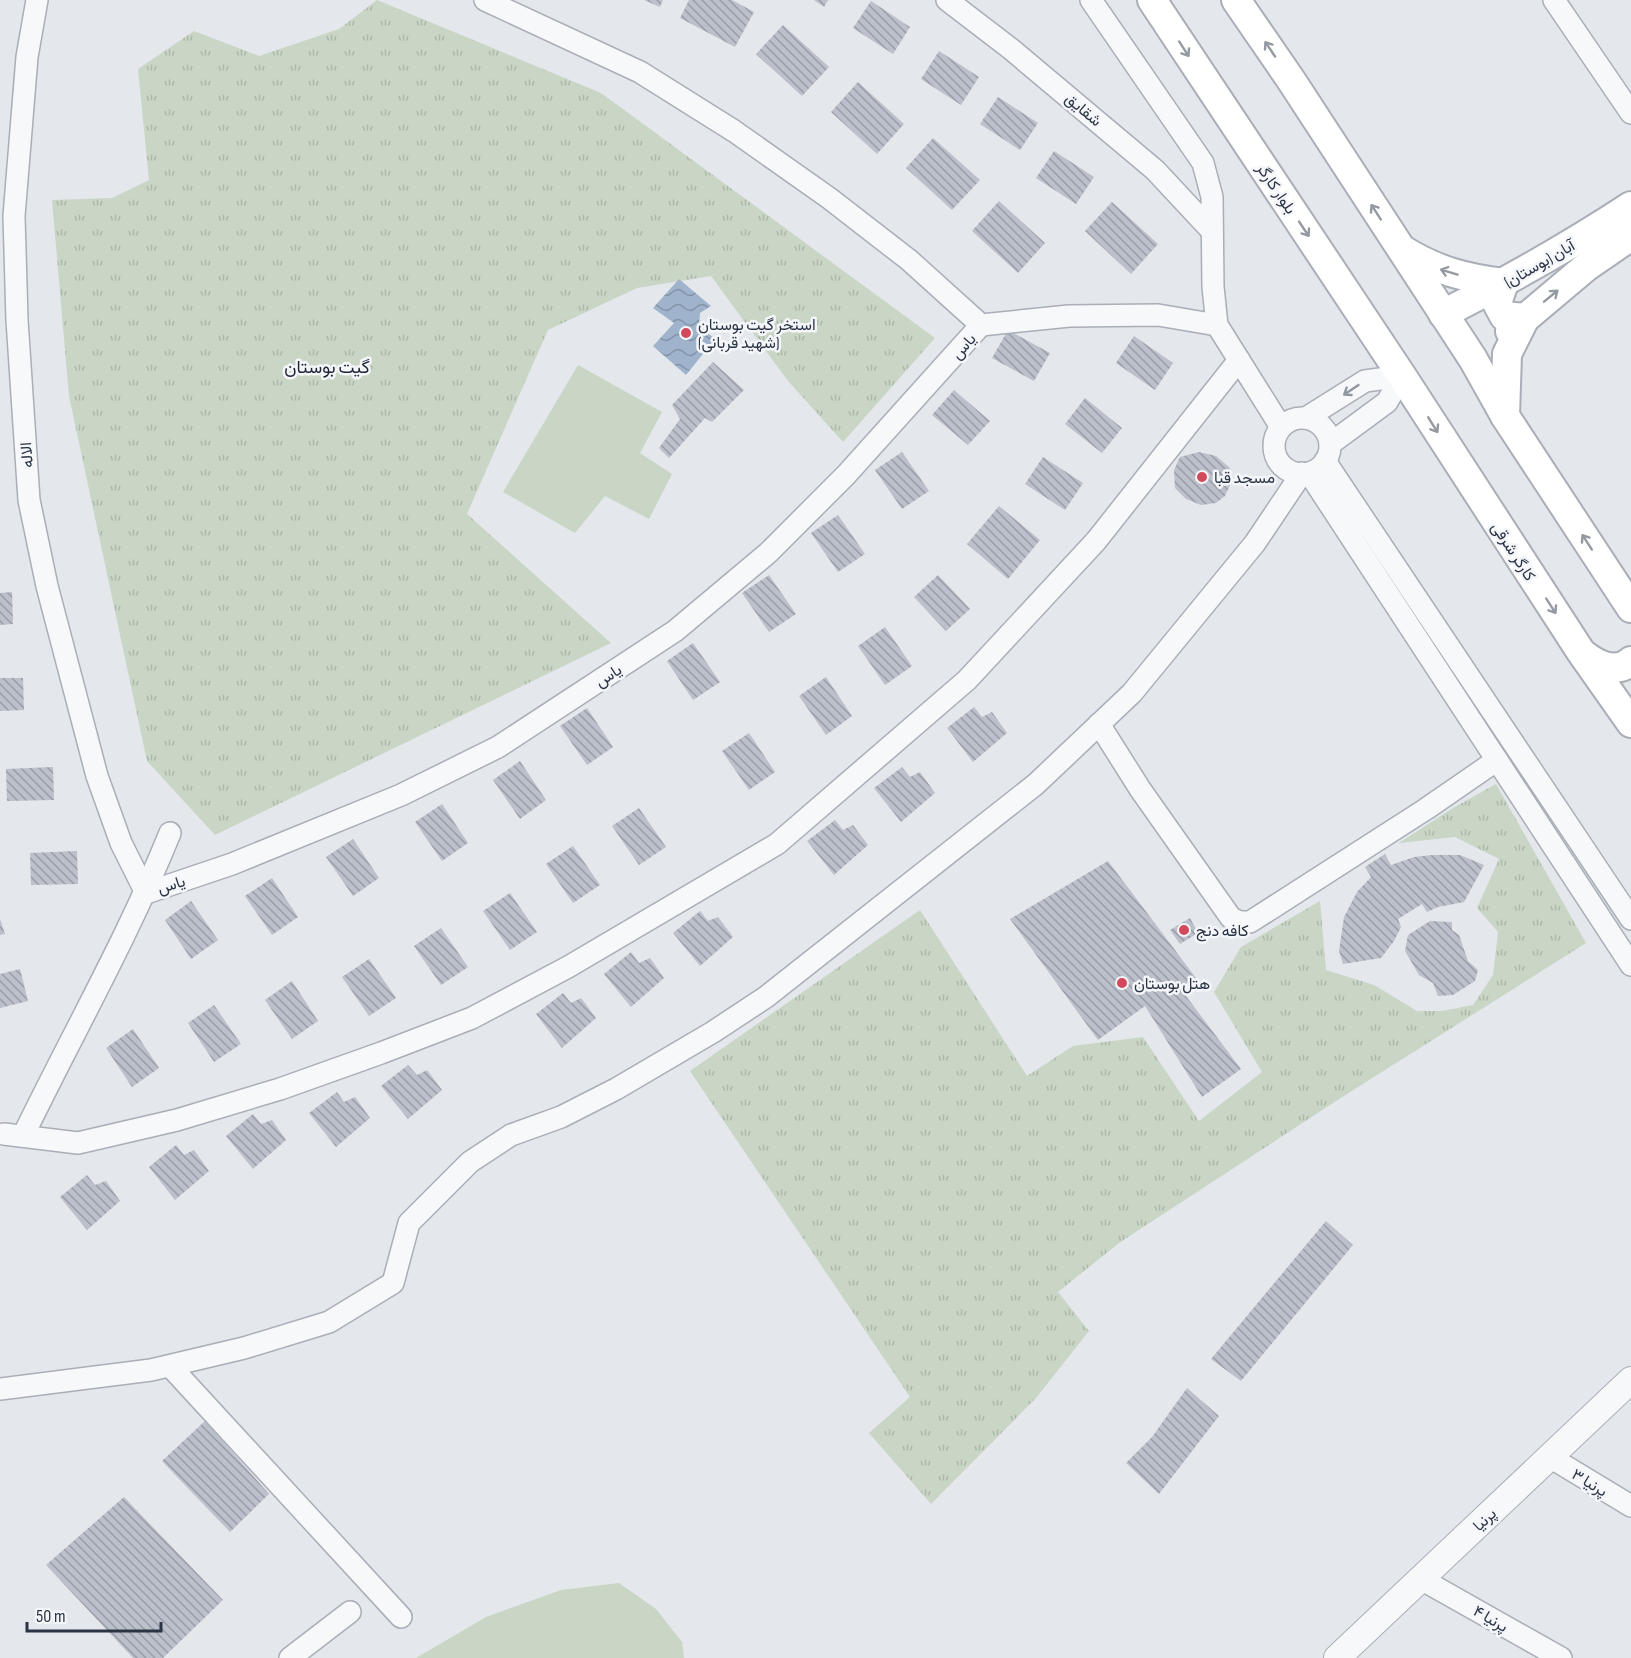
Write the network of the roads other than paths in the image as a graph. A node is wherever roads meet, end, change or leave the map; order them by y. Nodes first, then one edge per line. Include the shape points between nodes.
1 (37, 0) edge
2 (485, 0) edge
3 (947, 0) edge
4 (1091, 0) edge
5 (1152, 0) edge
6 (1236, 0) edge
7 (1554, 0) edge
8 (1631, 113) edge
9 (1631, 206) edge
10 (1211, 230) junction
11 (1631, 236) edge
12 (1399, 248) junction
13 (1504, 283) junction
14 (1443, 314) junction
15 (1525, 318) junction
16 (981, 325) junction
17 (1217, 325) junction
18 (1473, 359) junction
19 (1239, 360) junction
20 (1401, 376) junction
21 (1506, 416) junction
22 (1306, 418) junction
23 (1281, 427) junction
24 (1316, 463) junction
25 (1631, 608) edge
26 (1581, 652) junction
27 (1631, 661) edge
28 (1631, 723) edge
29 (1100, 724) junction
30 (1497, 760) junction
31 (170, 833) dead end
32 (146, 893) junction
33 (1631, 919) edge
34 (1631, 965) edge
35 (7, 1135) edge
36 (170, 1366) junction
37 (1631, 1380) edge
38 (0, 1389) edge
39 (1550, 1457) junction
40 (1631, 1506) edge
41 (1421, 1579) junction
42 (350, 1612) dead end
43 (400, 1617) dead end
44 (290, 1658) edge
45 (1337, 1658) edge
46 (1561, 1658) edge

1 - 32 street, الاله via 27,57 14,216 29,500 47,586 97,776
2 - 16 street via 640,72 734,131 909,260
3 - 10 street, شقایق via 1155,170
4 - 10 street via 1203,164 1212,197
5 -> 20 main road, بلوار کارگر
12 -> 6 main road
7 - 8 street
9 - 13 main road, آبان (بوستان)
10 - 17 street
15 -> 11 main road, آبان (بوستان) via 1586,267
13 -> 12 main road via 1446,272
12 - 14 main road
13 - 14 main road, آبان (بوستان)
13 - 15 main road via 1497,303 1504,316
14 - 18 main road
15 - 18 main road, آبان (بوستان)
15 - 21 main road via 1508,354
16 - 17 street via 1069,316 1158,315
16 - 32 street, یاس via 846,475 768,553 675,631 498,747 401,795 232,864
17 - 19 street
18 - 21 main road
19 - 23 street
19 - 35 street via 1096,541 967,680 777,844 559,972 472,1018 381,1053 177,1120 78,1143
20 -> 22 street via 1365,381
20 - 24 street via 1387,402
20 -> 26 main road, کارگر شرقی
25 -> 21 main road
22 - 23 street via 1297,418
22 - 24 street via 1323,427 1328,435
23 - 24 street via 1276,435 1275,454 1286,468
24 - 29 street via 1178,638
24 - 30 street
24 - 33 street
26 - 27 main road via 1597,664 1612,668
26 - 28 main road, کارگر شرقی
29 - 30 street via 1231,918 1240,922 1250,922
29 - 36 street via 1036,784 766,997 616,1089 561,1117 511,1135 470,1162 409,1223 393,1282 329,1322
30 - 34 street
31 - 32 street
32 - 35 street via 69,1042
36 - 38 street
36 - 43 street
37 - 39 street, پرنیا
39 - 40 street, پرنیا ۳
39 - 41 street, پرنیا
41 - 45 street, پرنیا
41 - 46 street, پرنیا ۴
42 - 44 street

